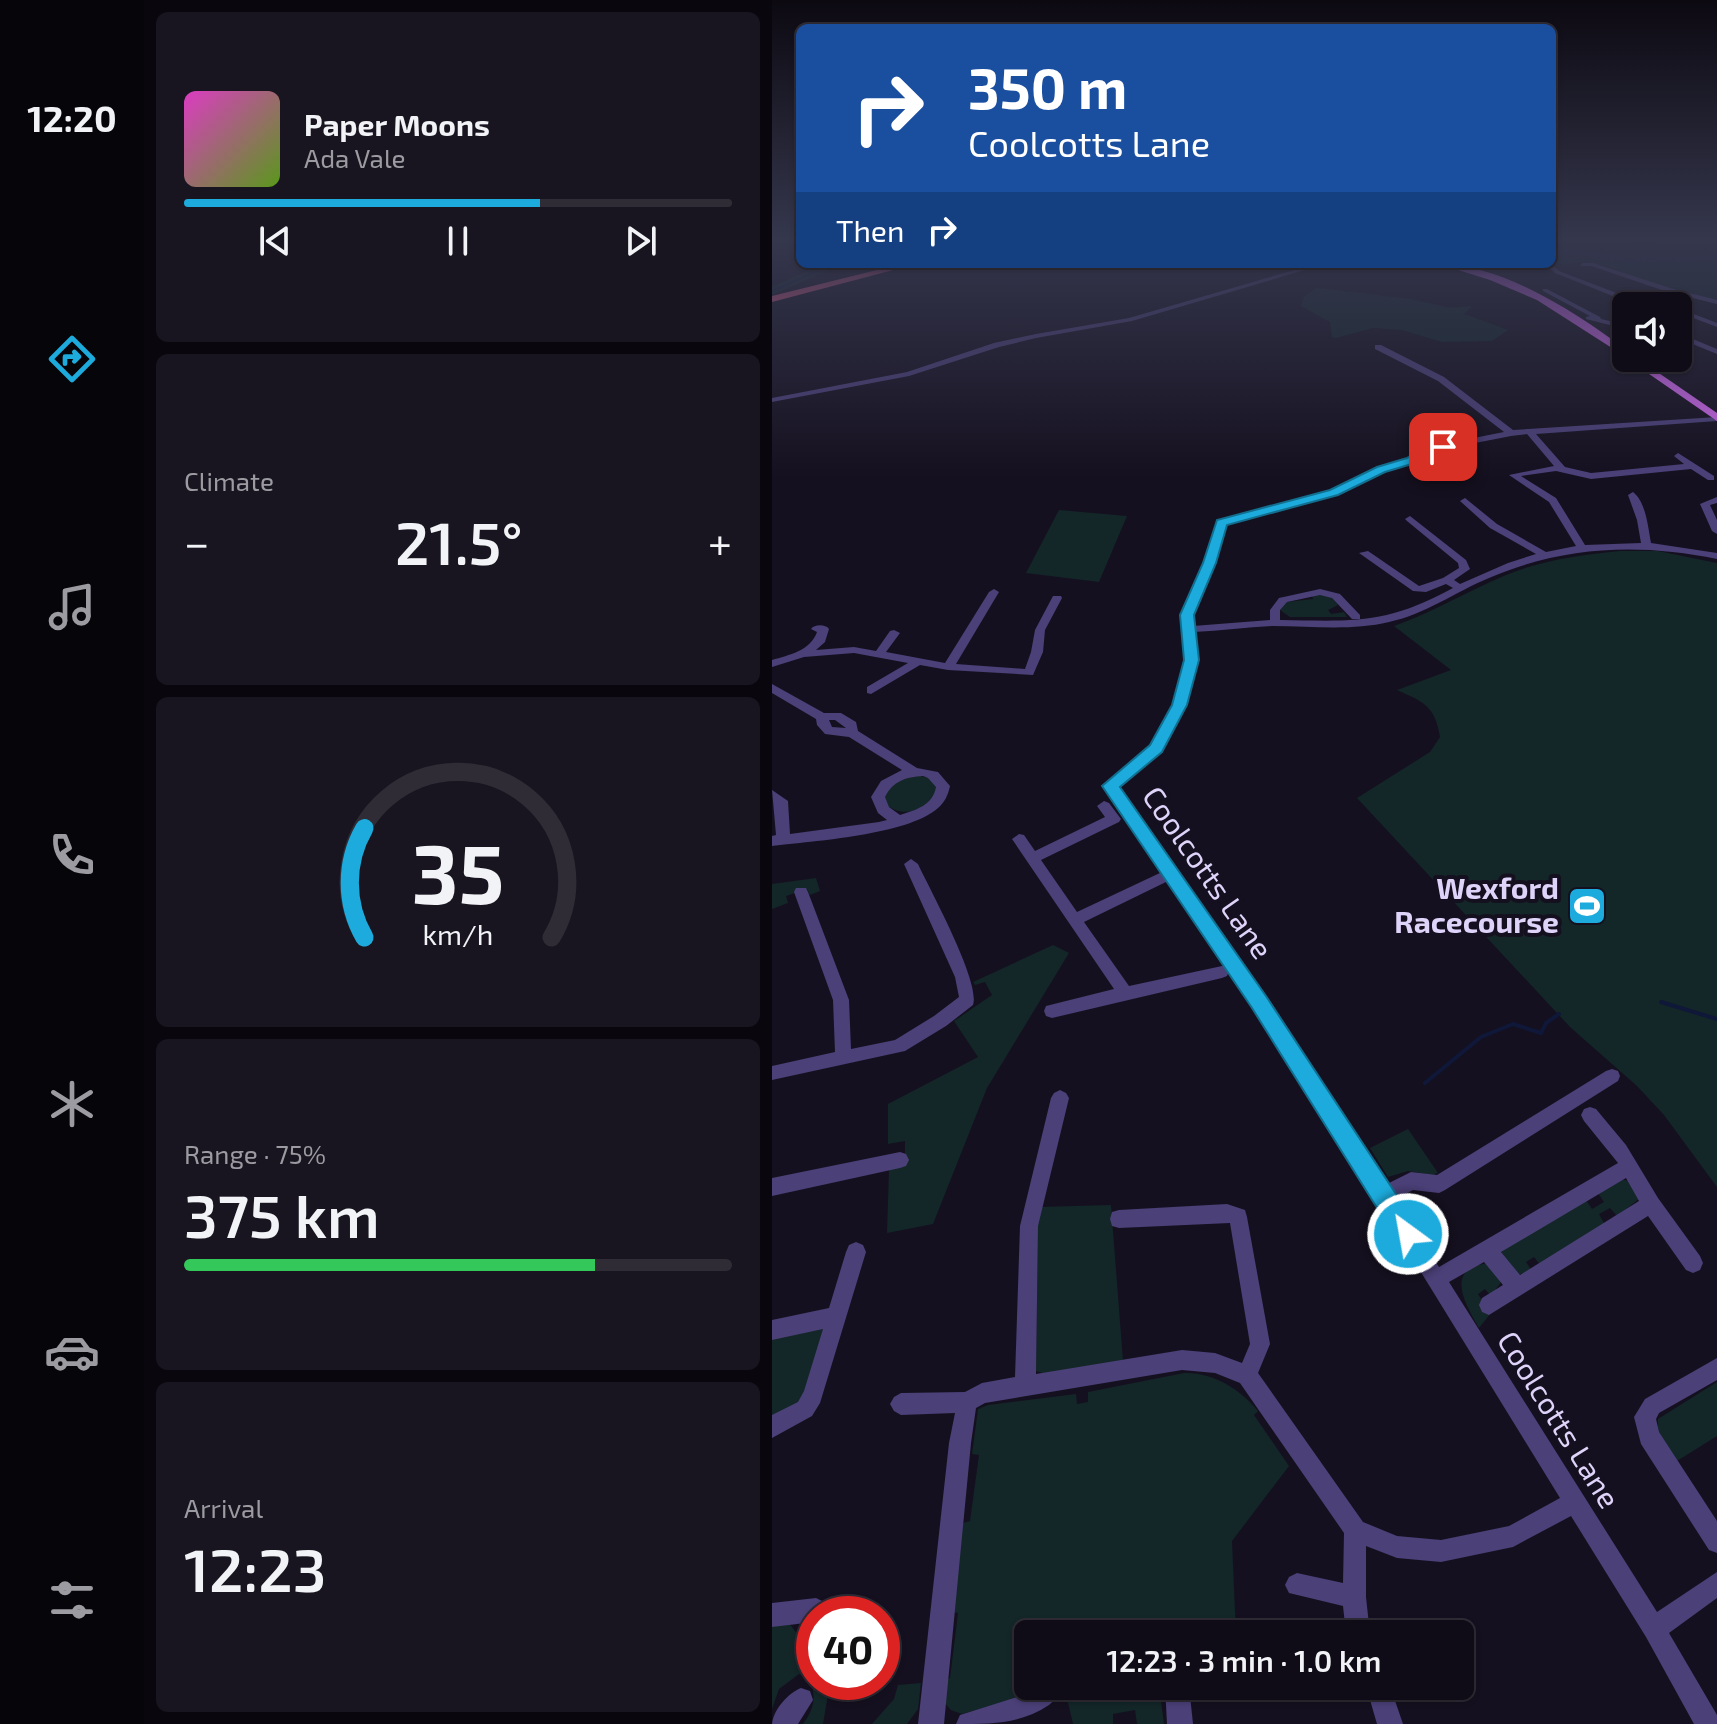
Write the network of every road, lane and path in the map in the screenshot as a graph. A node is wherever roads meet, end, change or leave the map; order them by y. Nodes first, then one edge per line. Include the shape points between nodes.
1 (1135, 318) edge
2 (1588, 318) edge
3 (1576, 319) joint
4 (1692, 341) edge
5 (1612, 344) edge
6 (1378, 347) dead end
7 (1717, 352) edge
8 (1651, 372) edge
9 (772, 400) edge
10 (1717, 418) edge
11 (1529, 431) junction
12 (1511, 433) junction
13 (1678, 456) dead end
14 (1693, 466) junction
15 (1561, 468) junction
16 (1711, 478) dead end
17 (1633, 495) dead end
18 (1717, 500) edge
19 (1465, 501) dead end
20 (1410, 519) dead end
21 (1716, 533) edge
22 (1646, 545) junction
23 (1582, 548) junction
24 (1364, 553) dead end
25 (1544, 555) junction
26 (1717, 556) edge
27 (1447, 580) junction
28 (1461, 589) junction
29 (994, 592) dead end
30 (1057, 598) dead end
31 (1356, 617) dead end
32 (1275, 623) junction
33 (816, 629) dead end
34 (1189, 629) junction
35 (894, 633) dead end
36 (803, 654) junction
37 (879, 654) junction
38 (918, 662) junction
39 (772, 664) edge
40 (948, 667) junction
41 (772, 688) edge
42 (871, 690) dead end
43 (914, 772) junction
44 (772, 795) edge
45 (1104, 806) dead end
46 (898, 821) junction
47 (1019, 839) dead end
48 (778, 840) edge
49 (1032, 858) junction
50 (911, 864) dead end
51 (1172, 873) junction
52 (801, 892) dead end
53 (1075, 920) junction
54 (1222, 972) dead end
55 (1125, 993) junction
56 (1052, 1011) dead end
57 (843, 1059) junction
58 (772, 1073) edge
59 (1612, 1076) dead end
60 (1060, 1098) dead end
61 (1590, 1115) dead end
62 (900, 1160) dead end
63 (1630, 1166) junction
64 (772, 1187) edge
65 (1384, 1196) junction
66 (1651, 1204) junction
67 (1119, 1219) dead end
68 (1486, 1250) junction
69 (856, 1252) dead end
70 (1693, 1263) dead end
71 (1436, 1279) junction
72 (1518, 1287) junction
73 (1489, 1305) dead end
74 (837, 1316) junction
75 (772, 1330) edge
76 (1717, 1368) edge
77 (1247, 1375) junction
78 (1025, 1387) junction
79 (967, 1402) junction
80 (901, 1404) dead end
81 (772, 1427) edge
82 (1573, 1503) junction
83 (1355, 1530) junction
84 (1717, 1542) edge
85 (1717, 1584) edge
86 (1297, 1585) dead end
87 (1354, 1597) junction
88 (796, 1612) edge
89 (772, 1615) edge
90 (1356, 1620) edge
91 (1654, 1629) junction
92 (801, 1700) dead end
93 (1036, 1700) edge
94 (1178, 1700) edge
95 (1382, 1700) edge
96 (782, 1724) edge
97 (931, 1724) edge
98 (969, 1724) edge
99 (1180, 1724) edge
100 (1390, 1724) edge
101 (1708, 1724) edge

1 - 9 street via 997,345 909,374
2 - 3 street
3 - 5 main road
4 - 7 street
6 - 12 street via 1441,379
8 - 10 main road
10 - 11 street, Coolcotts Lane
11 - 12 street, Coolcotts Lane
11 - 15 street
12 - 34 street, Coolcotts Lane via 1426,450 1334,493 1221,522 1187,615
13 - 14 street
14 - 15 street via 1591,476
14 - 16 street
15 - 23 street via 1513,475 1553,500
17 - 22 street
18 - 21 street via 1705,504
19 - 25 street via 1509,538
20 - 27 street via 1462,562 1465,569
22 - 23 street
22 - 26 street
23 - 25 street
24 - 27 street via 1417,589
25 - 28 street
27 - 28 street
28 - 32 street via 1431,605 1360,625
29 - 40 street
30 - 40 street via 1040,630 1029,673
31 - 32 street via 1336,596 1320,592 1283,600 1275,610
32 - 34 street
33 - 36 street via 824,629 819,642
34 - 51 street, Coolcotts Lane via 1191,660 1179,705 1156,749 1111,786
35 - 37 street
36 - 37 street
36 - 39 street
37 - 38 street
38 - 40 street
38 - 42 street
41 - 43 street via 822,717 829,731 852,733
43 - 46 street via 886,783 878,797 883,810
43 - 46 street via 940,780 943,793 931,807
44 - 48 street via 781,801
45 - 49 street via 1114,819
46 - 48 street
47 - 49 street
49 - 53 street
50 - 57 street via 963,977 967,1000 899,1046
51 - 53 street
51 - 65 street, Coolcotts Lane
52 - 57 street via 841,1000
53 - 55 street
54 - 55 street
55 - 56 street
57 - 58 street
59 - 65 street via 1439,1184 1411,1181
60 - 78 street via 1029,1226
61 - 63 street
62 - 64 street
63 - 66 street
63 - 68 street
65 - 71 street, Coolcotts Lane
66 - 70 street
66 - 72 street
67 - 77 street via 1227,1213 1238,1217 1260,1344
68 - 71 street
68 - 72 street
69 - 74 street
71 - 82 street, Coolcotts Lane
72 - 73 street
74 - 75 street
74 - 81 street via 813,1396 805,1409
76 - 84 street via 1652,1406 1645,1417 1649,1436
77 - 78 street via 1215,1363 1182,1360
77 - 83 street
78 - 79 street via 982,1393
79 - 80 street
79 - 97 street
82 - 83 street via 1513,1536 1441,1551 1397,1547
82 - 91 street, Coolcotts Lane
83 - 87 street
85 - 91 street
86 - 87 street
87 - 90 street
88 - 89 street
91 - 101 street, Coolcotts Lane
92 - 96 street
93 - 98 street
94 - 99 street
95 - 100 street

